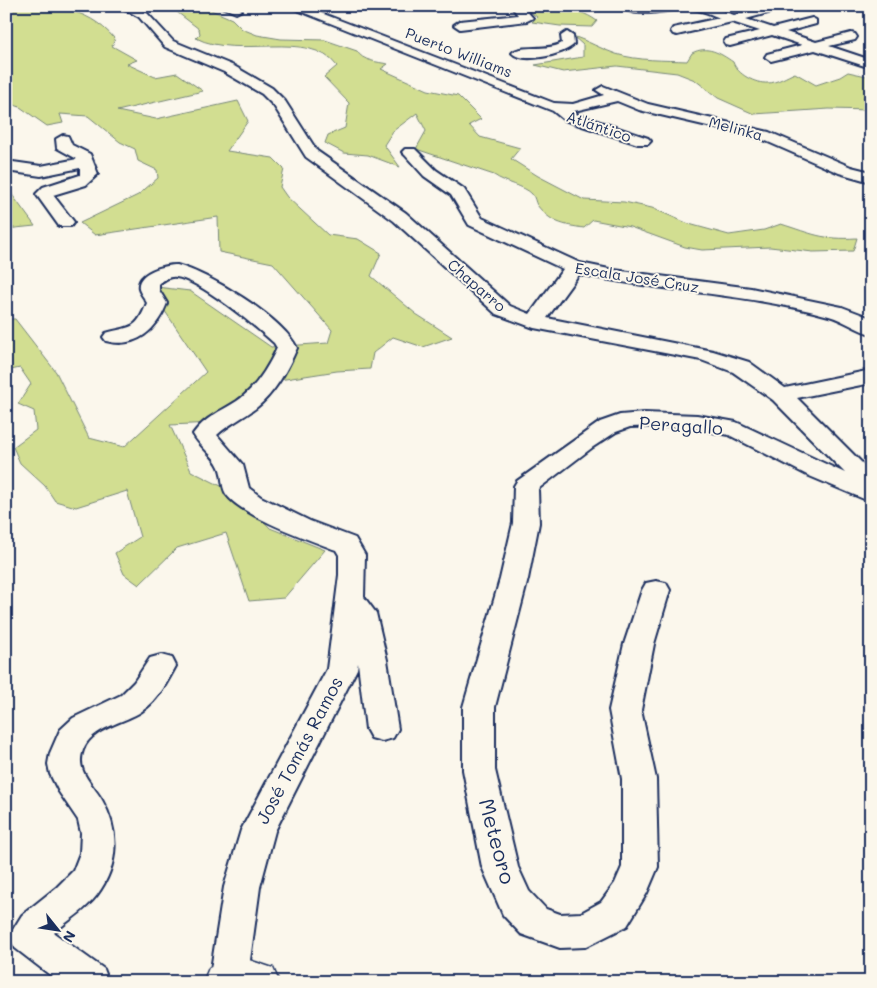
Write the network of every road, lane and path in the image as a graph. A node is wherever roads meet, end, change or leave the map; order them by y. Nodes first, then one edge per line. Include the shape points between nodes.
1 (124, 6) edge
2 (224, 6) edge
3 (292, 6) edge
4 (434, 6) edge
5 (516, 6) edge
6 (625, 6) edge
7 (691, 6) edge
8 (695, 6) edge
9 (789, 6) edge
10 (417, 7) edge
11 (236, 10) dead end
12 (655, 10) junction
13 (732, 19) junction
14 (632, 20) dead end
15 (812, 22) dead end
16 (460, 25) dead end
17 (677, 31) dead end
18 (771, 32) junction
19 (567, 36) dead end
20 (851, 37) dead end
21 (545, 39) dead end
22 (730, 42) dead end
23 (813, 46) junction
24 (562, 48) junction
25 (518, 53) dead end
26 (770, 57) dead end
27 (871, 64) edge
28 (598, 89) dead end
29 (618, 96) junction
30 (558, 108) junction
31 (63, 139) dead end
32 (643, 141) dead end
33 (410, 152) dead end
34 (86, 162) junction
35 (6, 166) edge
36 (871, 177) edge
37 (66, 222) dead end
38 (574, 268) junction
39 (534, 322) junction
40 (871, 328) edge
41 (113, 337) dead end
42 (871, 376) edge
43 (781, 395) junction
44 (526, 486) joint
45 (871, 486) edge
46 (871, 494) edge
47 (656, 590) dead end
48 (350, 599) junction
49 (161, 666) dead end
50 (382, 729) dead end
51 (234, 981) edge
52 (90, 982) edge

1 - 39 street, Chaparro via 143,15 169,44 259,85 280,104 311,154 400,218 503,310
2 - 11 street
3 - 30 street, Puerto Williams
4 - 10 street
5 - 16 street via 528,24 512,21
6 - 12 street
7 - 12 street
8 - 13 street
9 - 13 street
12 - 14 street via 652,15
13 - 17 street
13 - 18 street
15 - 18 street
18 - 22 street
18 - 23 street
19 - 24 street via 568,44
20 - 23 street
21 - 24 street
23 - 26 street
23 - 27 street
24 - 25 street
28 - 29 street, Melinka
29 - 30 street via 573,108
29 - 36 street, Melinka via 644,107 744,128 845,170
30 - 32 street, Atlántico via 569,117
31 - 34 street via 65,148 82,156
33 - 38 street, Escala José Cruz via 430,173 458,192 475,221
34 - 35 street via 41,171
34 - 37 street via 89,177 44,194
38 - 39 street
38 - 40 street, Escala José Cruz via 751,294 836,311
39 - 43 street, Chaparro via 706,355 741,367
41 - 48 street, José Tomás Ramos via 134,336 141,330 152,318 157,303 149,290 149,282 158,274 179,271 214,288 283,340 287,348 284,357 259,392 248,404 212,426 205,434 231,465 237,491 252,503 346,544 352,554
42 - 43 street
43 - 45 street, Chaparro
44 - 46 street, Peragallo via 546,475 605,429 620,422 650,420 735,429
44 - 47 street, Meteoro via 526,523 479,707 480,770 500,867 516,903 534,922 560,931 585,930 614,914 629,893 640,867 639,779 625,710 639,644
48 - 50 street via 362,614
48 - 51 street, José Tomás Ramos via 342,669 258,830 242,886
49 - 52 street via 140,697 78,730 64,760 67,780 95,819 98,851 91,874 76,894 42,917 28,936

